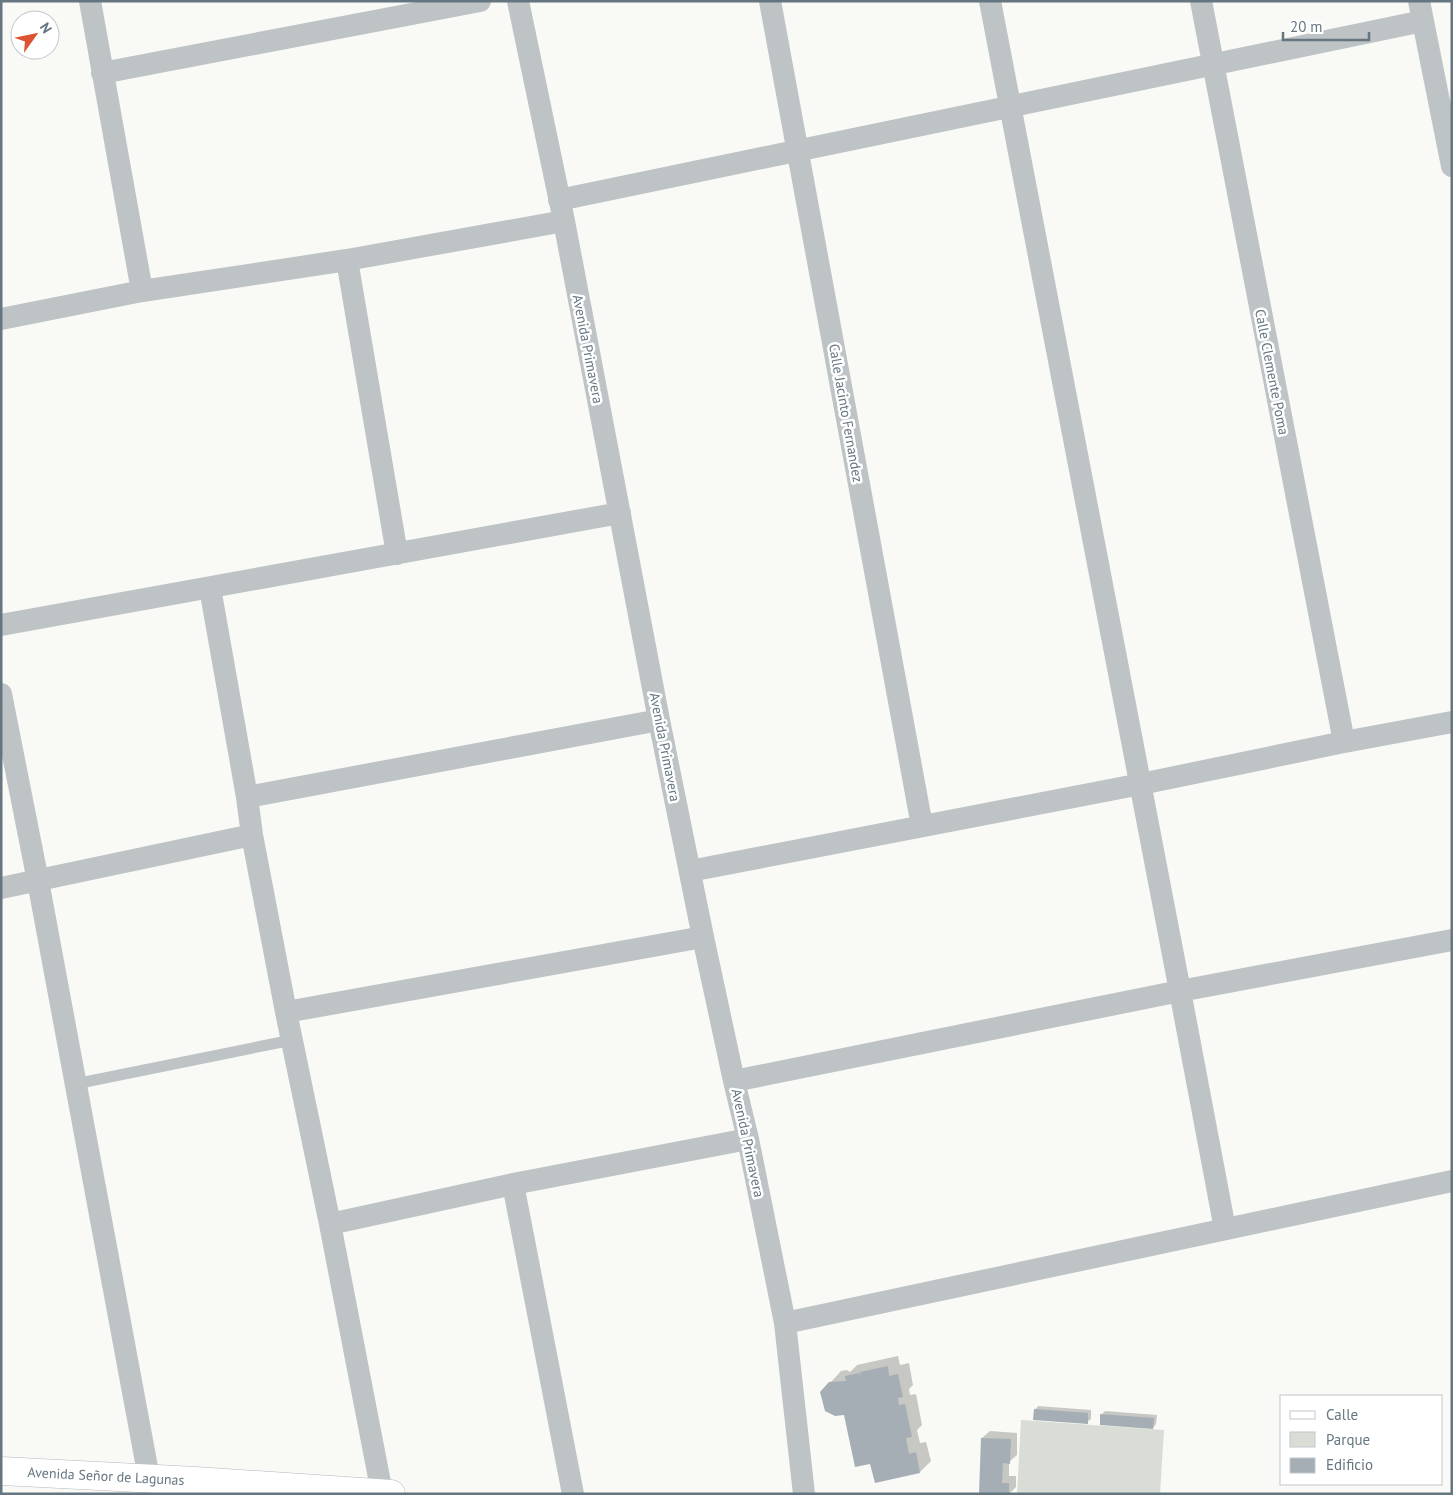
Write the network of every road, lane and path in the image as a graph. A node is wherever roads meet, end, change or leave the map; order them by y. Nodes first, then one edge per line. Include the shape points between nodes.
1 (90, 1) edge
2 (480, 1) edge
3 (518, 1) edge
4 (770, 1) edge
5 (990, 1) edge
6 (1201, 1) edge
7 (1421, 11) edge
8 (1213, 64) junction
9 (102, 73) junction
10 (1010, 106) junction
11 (797, 150) junction
12 (1452, 166) edge
13 (561, 210) junction
14 (347, 260) junction
15 (142, 291) junction
16 (1, 319) edge
17 (620, 514) junction
18 (397, 554) junction
19 (210, 588) junction
20 (1, 625) edge
21 (1, 694) edge
22 (659, 720) junction
23 (1452, 722) edge
24 (1344, 742) junction
25 (1141, 784) junction
26 (247, 797) junction
27 (922, 826) junction
28 (252, 835) junction
29 (690, 871) junction
30 (38, 881) junction
31 (1, 888) edge
32 (703, 937) junction
33 (1452, 940) edge
34 (1180, 991) junction
35 (286, 1012) junction
36 (292, 1040) junction
37 (734, 1081) junction
38 (75, 1084) junction
39 (748, 1139) junction
40 (1452, 1181) edge
41 (513, 1184) junction
42 (330, 1224) junction
43 (1225, 1229) junction
44 (785, 1323) junction
45 (1, 1471) edge
46 (150, 1478) junction
47 (195, 1487) edge
48 (386, 1493) edge
49 (573, 1494) edge
50 (804, 1494) edge

1 - 9 street
2 - 9 street
3 - 13 street, Avenida Primavera
4 - 11 street, Calle Jacinto Fernandez
5 - 10 street
6 - 8 street, Calle Clemente Poma
7 - 8 street
7 - 12 street
8 - 10 street
8 - 24 street, Calle Clemente Poma
9 - 15 street
10 - 11 street
10 - 25 street
11 - 13 street
11 - 27 street, Calle Jacinto Fernandez
13 - 14 street
13 - 17 street, Avenida Primavera
14 - 15 street
14 - 18 street
15 - 16 street
17 - 18 street
17 - 22 street, Avenida Primavera
18 - 19 street
19 - 20 street
19 - 26 street
21 - 30 street
22 - 26 street
22 - 29 street, Avenida Primavera
23 - 24 street
24 - 25 street
25 - 27 street
25 - 34 street
26 - 28 street
27 - 29 street
28 - 30 street
28 - 35 street
29 - 32 street, Avenida Primavera
30 - 31 street
30 - 38 street
32 - 35 street
32 - 37 street, Avenida Primavera
33 - 34 street
34 - 37 street
34 - 43 street
35 - 36 street
36 - 38 lane
36 - 42 street
37 - 39 street, Avenida Primavera
38 - 46 street
39 - 41 street
39 - 44 street, Avenida Primavera
40 - 43 street
41 - 42 street
41 - 49 street
42 - 48 street
43 - 44 street
44 - 50 street, Avenida Primavera
45 - 46 street, Avenida Señor de Lagunas
46 - 47 street, Avenida Señor de Lagunas
47 - 48 street, Avenida Señor de Lagunas

